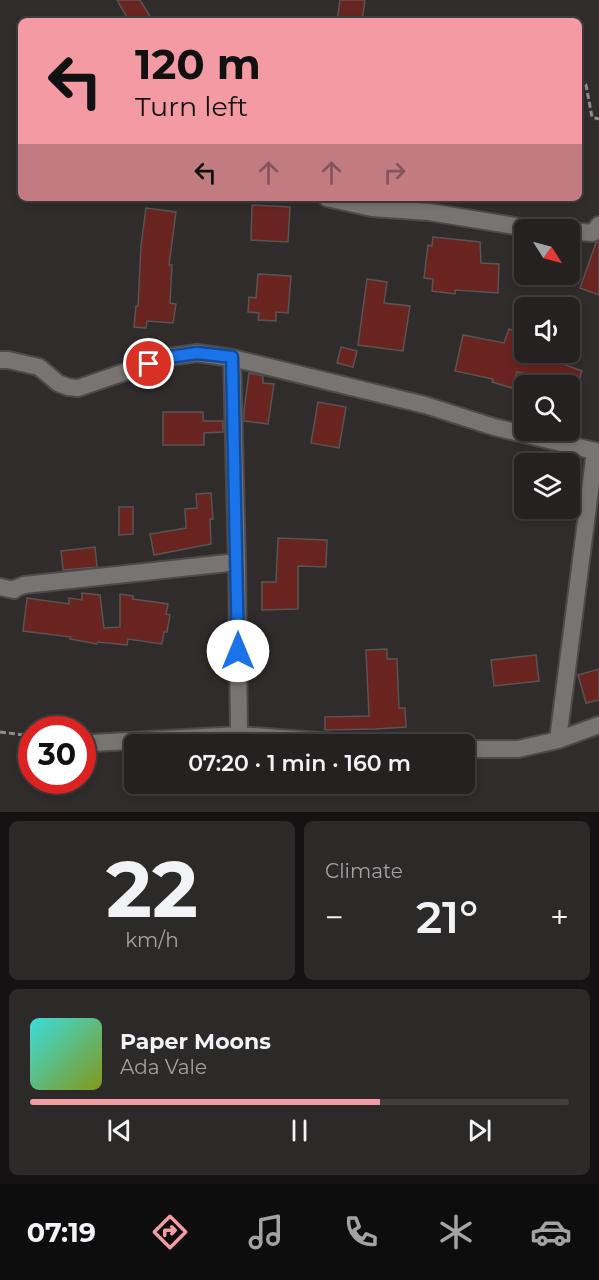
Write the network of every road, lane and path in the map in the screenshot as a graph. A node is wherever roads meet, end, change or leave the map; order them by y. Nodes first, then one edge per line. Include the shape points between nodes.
1 (582, 81) edge
2 (599, 119) edge
3 (340, 201) edge
4 (599, 225) edge
5 (514, 226) edge
6 (580, 232) edge
7 (232, 357) junction
8 (0, 360) edge
9 (597, 451) edge
10 (237, 562) junction
11 (0, 587) edge
12 (599, 725) edge
13 (0, 732) edge
14 (18, 734) edge
15 (239, 734) edge
16 (558, 740) junction
17 (124, 741) edge
18 (96, 743) edge
19 (475, 748) edge

1 - 2 path via 592,117
3 - 5 street
4 - 6 street via 593,233
7 - 8 street via 197,353 169,357 78,388 58,383 39,367
7 - 9 street
7 - 10 street
9 - 16 street
10 - 11 street via 24,585 14,590
10 - 15 street
12 - 16 street
13 - 14 path
16 - 19 street via 518,749
17 - 18 street

